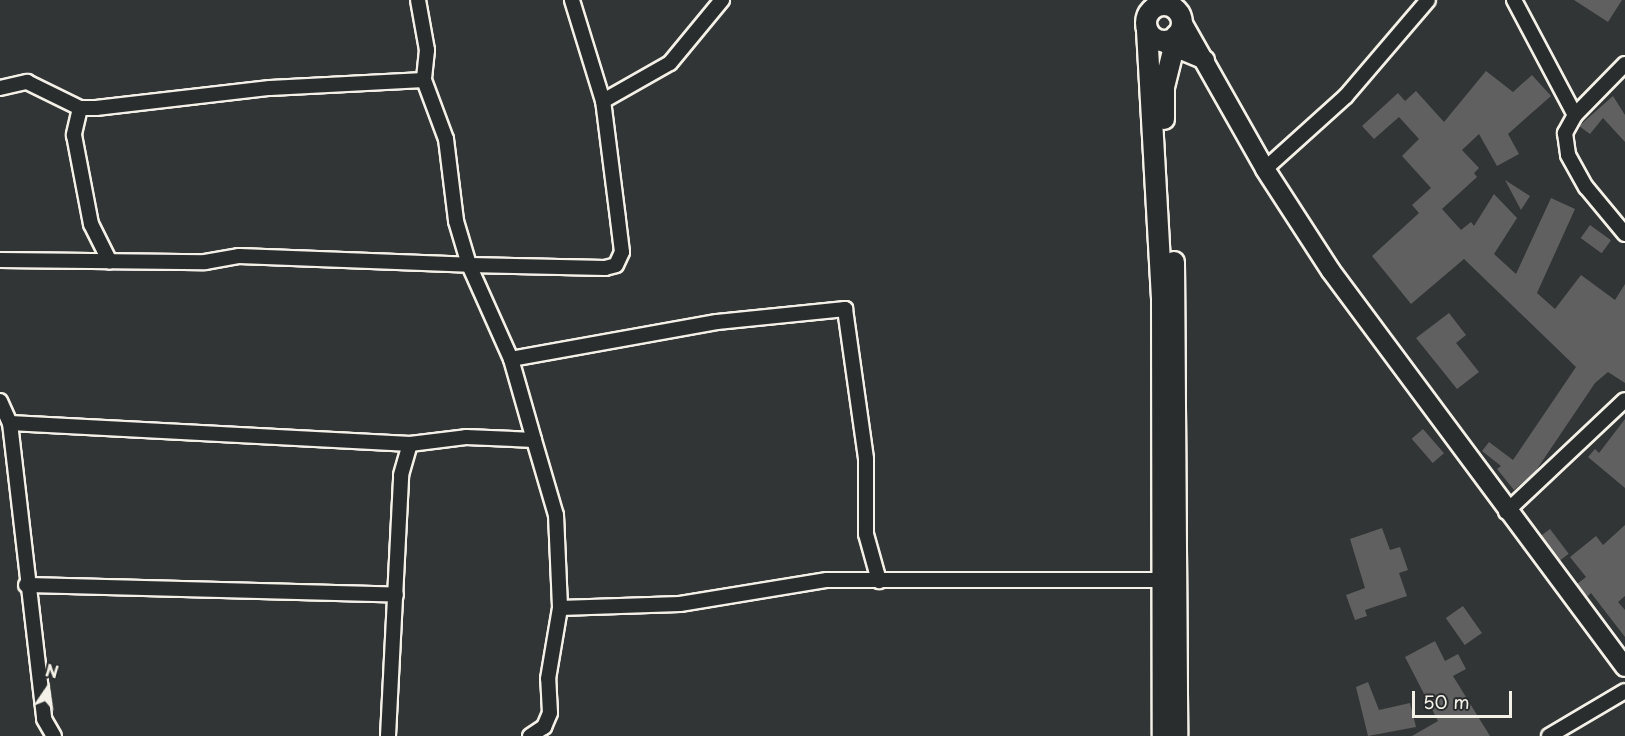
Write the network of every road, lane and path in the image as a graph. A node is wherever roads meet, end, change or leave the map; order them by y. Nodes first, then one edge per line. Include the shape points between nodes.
1 (418, 0) edge
2 (1142, 0) edge
3 (1428, 0) edge
4 (1514, 0) edge
5 (576, 1) edge
6 (715, 3) edge
7 (1167, 27) edge
8 (1204, 60) junction
9 (1625, 64) edge
10 (424, 80) junction
11 (0, 88) edge
12 (603, 101) junction
13 (80, 108) junction
14 (1575, 115) junction
15 (1265, 170) junction
16 (1625, 234) edge
17 (0, 260) edge
18 (110, 262) junction
19 (469, 265) junction
20 (511, 359) junction
21 (1625, 400) edge
22 (0, 401) edge
23 (10, 423) junction
24 (534, 440) junction
25 (410, 444) junction
26 (1506, 512) junction
27 (1165, 580) junction
28 (879, 581) junction
29 (26, 585) junction
30 (396, 595) junction
31 (560, 608) junction
32 (1625, 667) edge
33 (1625, 691) edge
34 (392, 735) edge
35 (54, 736) edge
36 (530, 736) edge
37 (1163, 736) edge
38 (1177, 736) edge
39 (1548, 736) edge

1 - 10 street via 427,50
2 - 7 main road
3 - 15 street via 1346,96
4 - 14 street
5 - 12 street
6 - 12 street via 670,63
7 - 8 street
7 - 8 street
7 - 27 main road via 1162,300
7 - 38 main road via 1164,131 1176,300
8 - 15 street
9 - 14 street
10 - 13 street via 270,88
10 - 19 street via 446,139 456,221
11 - 13 street via 27,82
12 - 19 street via 622,252 616,265
13 - 18 street via 74,135 92,224
14 - 16 street via 1565,133 1568,155
15 - 26 street via 1331,271
17 - 18 street
18 - 19 street via 205,262 239,256
19 - 20 street
20 - 24 street
20 - 28 street via 717,322 845,309 866,459 866,534
21 - 26 street
22 - 23 street
23 - 25 street
23 - 29 street
24 - 25 street via 466,437
24 - 31 street via 556,515
25 - 30 street via 401,475
26 - 32 street
27 - 28 street
27 - 37 main road
28 - 31 street via 827,580 680,604
29 - 30 street
29 - 35 street via 44,719
30 - 34 street
31 - 36 street via 548,679 550,713 544,727
33 - 39 street

